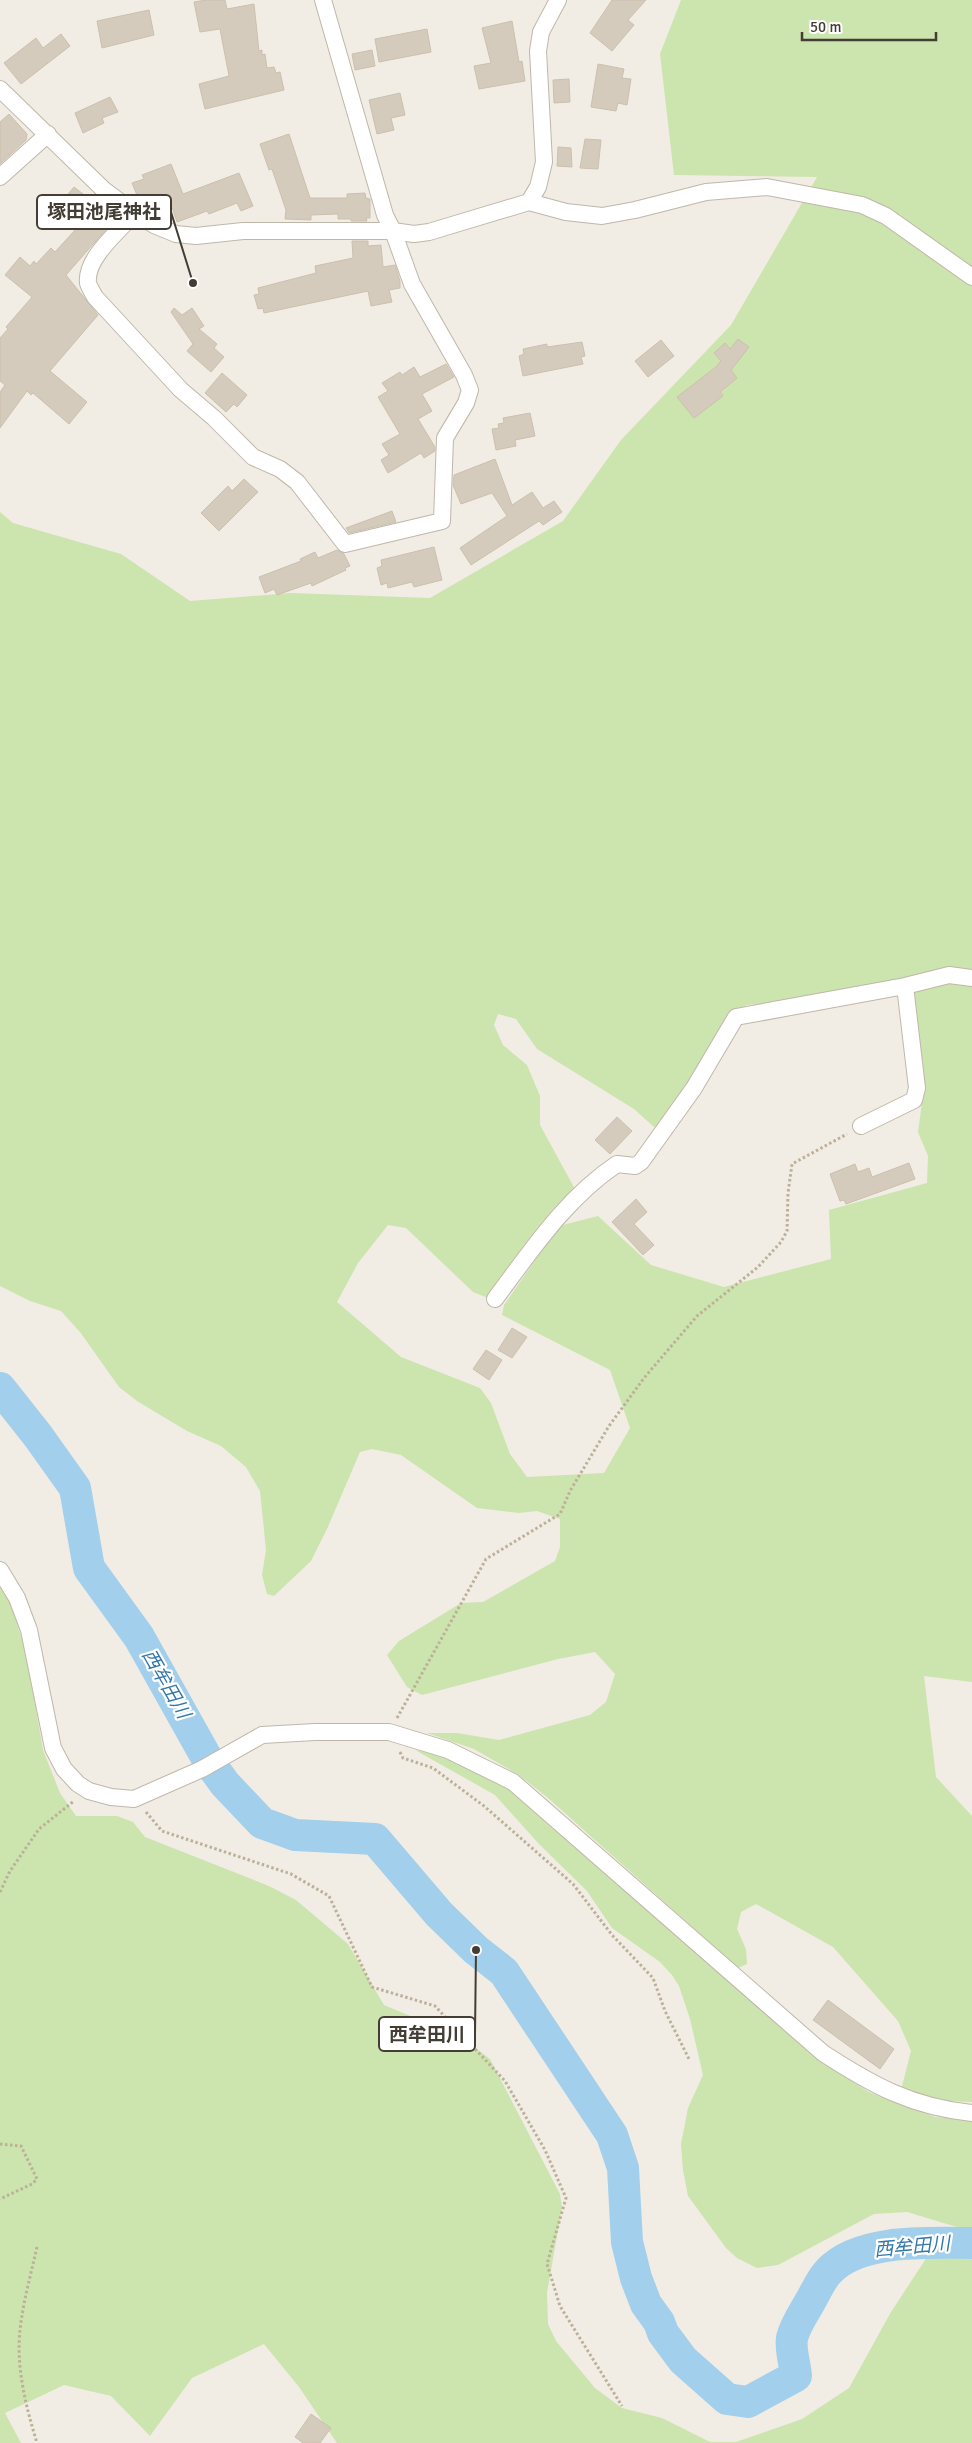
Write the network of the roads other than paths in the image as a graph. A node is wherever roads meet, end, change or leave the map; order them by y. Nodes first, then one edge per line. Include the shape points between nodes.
1 (323, 0) edge
2 (558, 0) edge
3 (0, 89) edge
4 (48, 134) junction
5 (0, 177) edge
6 (529, 202) junction
7 (135, 213) junction
8 (393, 232) junction
9 (972, 277) edge
10 (972, 978) edge
11 (905, 986) junction
12 (861, 1126) road end
13 (495, 1299) dead end
14 (0, 1570) edge
15 (972, 2113) edge

1 - 8 street via 385,215
2 - 6 street via 541,32 538,51 544,162 542,177
3 - 4 street
4 - 5 street
4 - 7 street via 104,190
6 - 8 street via 430,232
6 - 9 street via 566,212 602,216 706,192 776,189 862,205 886,216
7 - 8 street via 176,234 196,236 243,232
7 - 8 street via 99,252 90,267 88,284 95,297 181,390 253,457 280,469 298,482 345,544 442,521 445,438 470,390 412,284
10 - 11 street via 949,975
11 - 12 street via 917,1088 914,1100
11 - 13 street via 736,1017 694,1088 641,1162 635,1166 617,1164 593,1182 551,1226
14 - 15 street via 17,1598 29,1630 53,1748 64,1768 89,1791 134,1799 202,1769 262,1735 389,1732 448,1750 513,1782 823,2053 866,2081 925,2104

